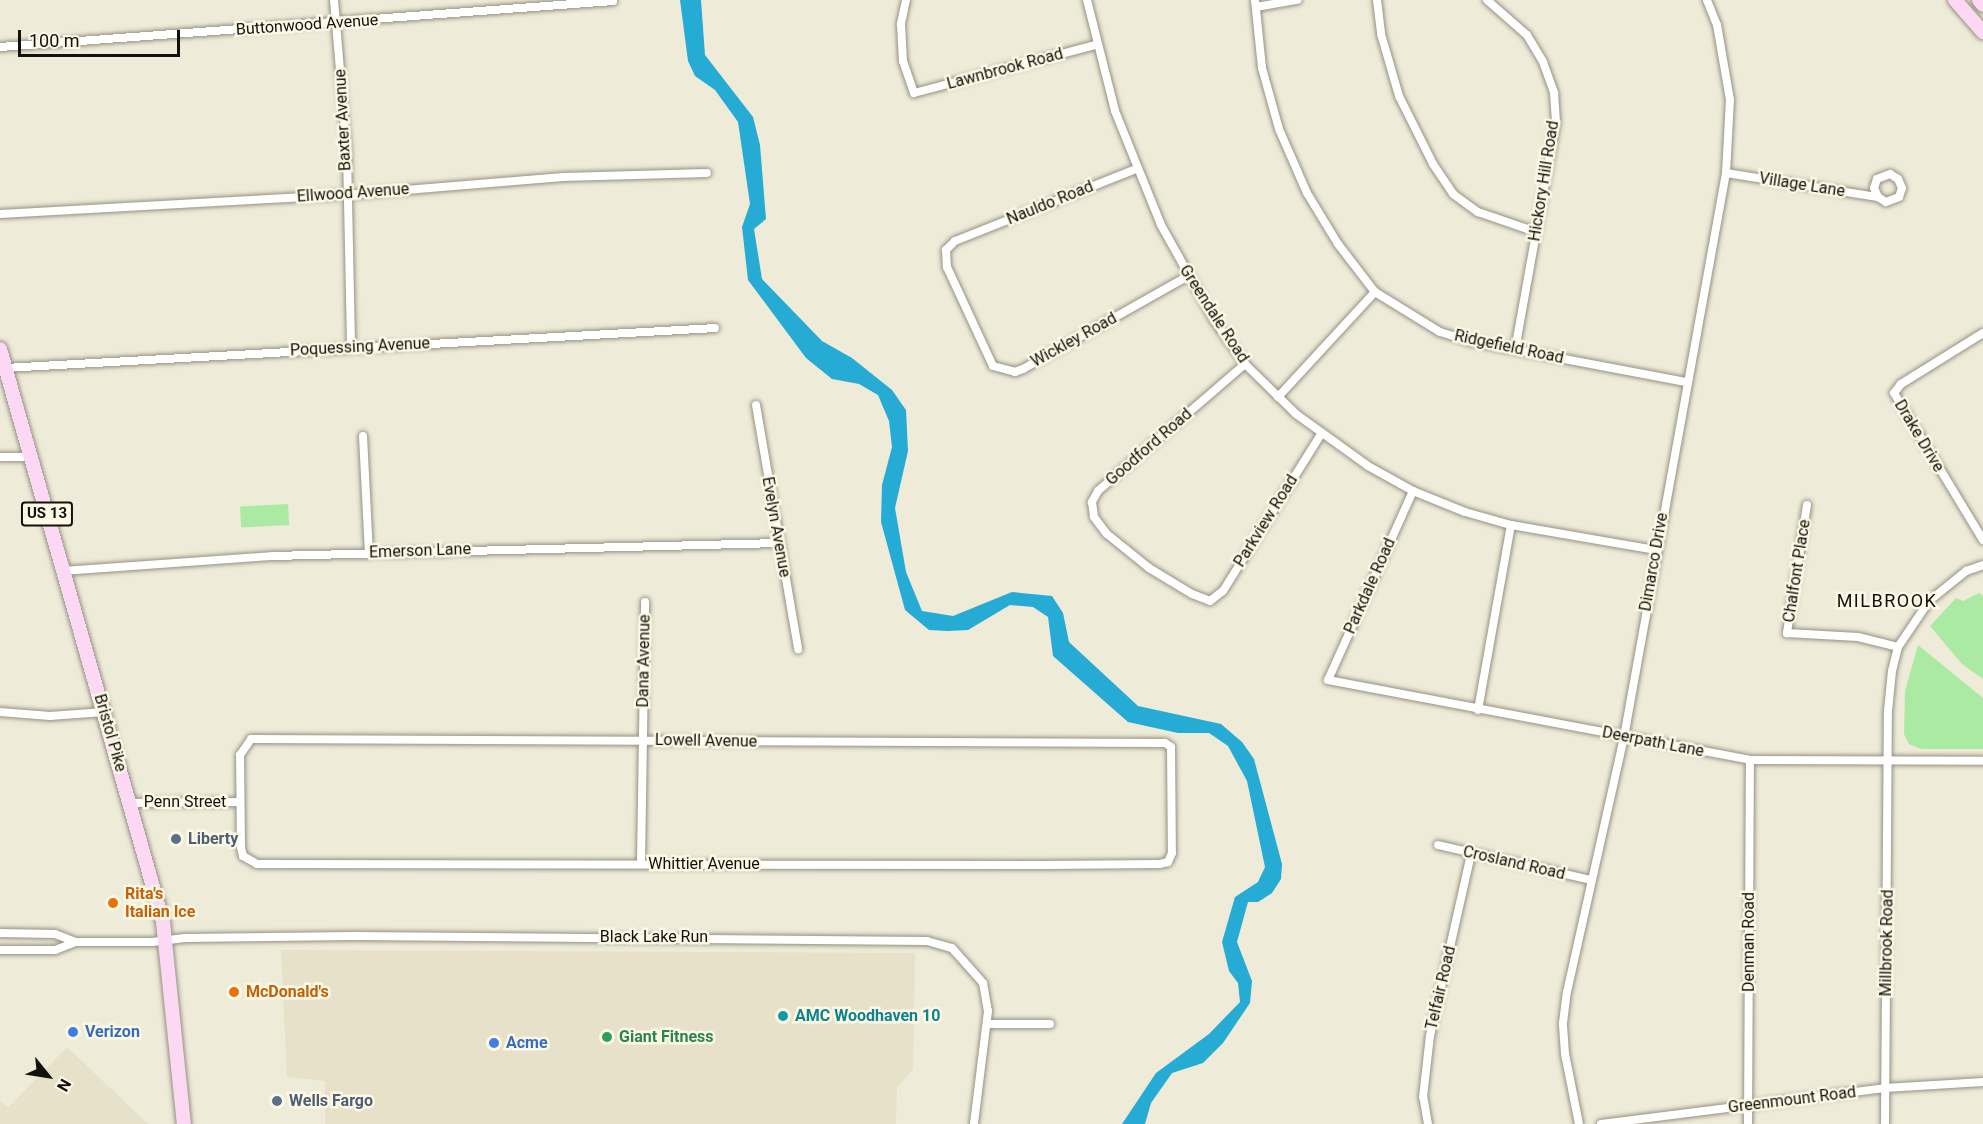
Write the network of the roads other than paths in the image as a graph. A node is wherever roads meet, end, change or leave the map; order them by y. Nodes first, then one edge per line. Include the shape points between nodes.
1 (334, 0) edge
2 (906, 0) edge
3 (1087, 0) edge
4 (1297, 0) edge
5 (1377, 0) edge
6 (1487, 0) edge
7 (1707, 0) edge
8 (1955, 0) edge
9 (1979, 0) edge
10 (613, 1) edge
11 (1255, 4) edge
12 (1983, 5) edge
13 (335, 22) junction
14 (1983, 32) edge
15 (1096, 45) junction
16 (0, 47) edge
17 (1136, 169) junction
18 (707, 173) dead end
19 (1726, 173) junction
20 (345, 195) junction
21 (1878, 197) dead end
22 (0, 214) edge
23 (1536, 232) junction
24 (964, 237) joint
25 (1188, 276) junction
26 (1374, 292) junction
27 (715, 328) dead end
28 (1982, 332) edge
29 (351, 347) junction
30 (0, 349) edge
31 (1515, 349) junction
32 (1245, 364) junction
33 (6, 368) junction
34 (1687, 382) junction
35 (1278, 397) junction
36 (756, 405) dead end
37 (1321, 434) junction
38 (363, 436) dead end
39 (31, 456) junction
40 (0, 457) edge
41 (1413, 491) junction
42 (1807, 505) dead end
43 (1511, 525) junction
44 (1983, 540) edge
45 (778, 543) junction
46 (1655, 550) junction
47 (369, 553) junction
48 (1983, 565) edge
49 (63, 571) junction
50 (1206, 599) joint
51 (645, 602) dead end
52 (1898, 647) junction
53 (798, 649) dead end
54 (1328, 680) joint
55 (1478, 710) junction
56 (0, 712) edge
57 (104, 712) junction
58 (1624, 736) junction
59 (643, 740) junction
60 (1750, 760) junction
61 (1983, 761) edge
62 (1889, 762) junction
63 (240, 802) junction
64 (130, 803) junction
65 (1438, 845) dead end
66 (1471, 854) junction
67 (641, 863) junction
68 (1159, 864) joint
69 (1592, 880) junction
70 (0, 933) edge
71 (167, 940) junction
72 (76, 942) junction
73 (0, 950) edge
74 (987, 1024) junction
75 (1050, 1024) dead end
76 (1983, 1082) edge
77 (1885, 1088) junction
78 (1748, 1105) junction
79 (184, 1124) edge
80 (974, 1124) edge
81 (1428, 1124) edge
82 (1579, 1124) edge
83 (1601, 1124) edge
84 (1748, 1124) edge
85 (1885, 1124) edge

1 - 13 street, Baxter Avenue
2 - 15 street, Lawnbrook Road via 901,24 903,61 914,93
3 - 15 street, Greendale Road
4 - 11 street
5 - 23 street via 1395,86 1433,164 1454,194 1478,212
6 - 23 street, Hickory Hill Road via 1504,10 1527,35 1543,62 1554,93 1556,122
7 - 19 street, Dimarco Drive via 1717,25 1730,100
8 - 14 main road
9 - 12 main road
10 - 13 street, Buttonwood Avenue
11 - 26 street, Ridgefield Road via 1262,68 1279,129 1307,193
13 - 16 street, Buttonwood Avenue
13 - 20 street, Baxter Avenue via 347,152
15 - 17 street, Greendale Road
17 - 24 street, Nauldo Road
17 - 25 street, Greendale Road
18 - 20 street, Ellwood Avenue via 563,177
19 - 21 street, Village Lane
19 - 34 street, Dimarco Drive
20 - 22 street, Ellwood Avenue
20 - 29 street, Baxter Avenue
23 - 31 street, Hickory Hill Road
24 - 25 street, Wickley Road via 946,250 947,267 993,366 1003,370 1023,369
25 - 32 street, Greendale Road
26 - 31 street, Ridgefield Road via 1440,332
26 - 35 street
27 - 29 street, Poquessing Avenue
28 - 44 street, Drake Drive via 1900,384 1894,393
29 - 33 street, Poquessing Avenue
30 - 33 main road, Bristol Pike / US 13
31 - 34 street, Ridgefield Road
32 - 35 street, Greendale Road
32 - 50 street, Goodford Road via 1098,491 1092,502 1095,517 1107,534 1149,568
33 - 39 main road, Bristol Pike / US 13
34 - 46 street, Dimarco Drive
35 - 37 street, Greendale Road
36 - 45 street, Evelyn Avenue
37 - 41 street, Greendale Road
37 - 50 street, Parkview Road via 1223,591 1210,601
38 - 47 street
39 - 40 street
39 - 49 main road, Bristol Pike / US 13
41 - 43 street, Greendale Road
41 - 54 street, Parkdale Road
42 - 52 street, Chalfont Place via 1787,633 1858,637
43 - 46 street, Greendale Road
43 - 55 street
45 - 47 street, Emerson Lane
45 - 53 street, Evelyn Avenue
46 - 58 street, Dimarco Drive
47 - 49 street, Emerson Lane
48 - 52 street via 1966,571 1929,600
49 - 57 main road, Bristol Pike / US 13
51 - 59 street, Dana Avenue
52 - 62 street, Millbrook Road via 1890,690
54 - 55 street, Deerpath Lane
55 - 58 street, Deerpath Lane
56 - 57 street via 51,716
57 - 64 main road, Bristol Pike / US 13
58 - 60 street, Deerpath Lane
58 - 69 street, Dimarco Drive
59 - 63 street, Lowell Avenue via 246,742 240,754
59 - 67 street, Dana Avenue
59 - 68 street, Lowell Avenue via 1166,743 1171,747 1172,853 1168,862
60 - 62 street, Deerpath Lane
60 - 78 street, Denman Road
61 - 62 street, Deerpath Lane
62 - 77 street, Millbrook Road
63 - 64 street, Penn Street
63 - 67 street, Whittier Avenue via 241,847 249,861 274,866
64 - 71 main road, Bristol Pike / US 13
65 - 66 street, Crosland Road
66 - 69 street, Crosland Road
66 - 81 street, Telfair Road via 1430,1036 1423,1097
67 - 68 street, Whittier Avenue
69 - 82 street, Dimarco Drive via 1563,1023
70 - 72 street via 55,934
71 - 72 street, Black Lake Run
71 - 74 street, Black Lake Run via 365,936 927,941 952,948 969,963 983,983
71 - 79 main road, Bristol Pike / US 13
72 - 73 street via 55,950
74 - 75 street
74 - 80 street, Black Lake Run
76 - 77 street, Greenmount Road
77 - 78 street, Greenmount Road
77 - 85 street, Millbrook Road
78 - 83 street, Greenmount Road
78 - 84 street, Denman Road

